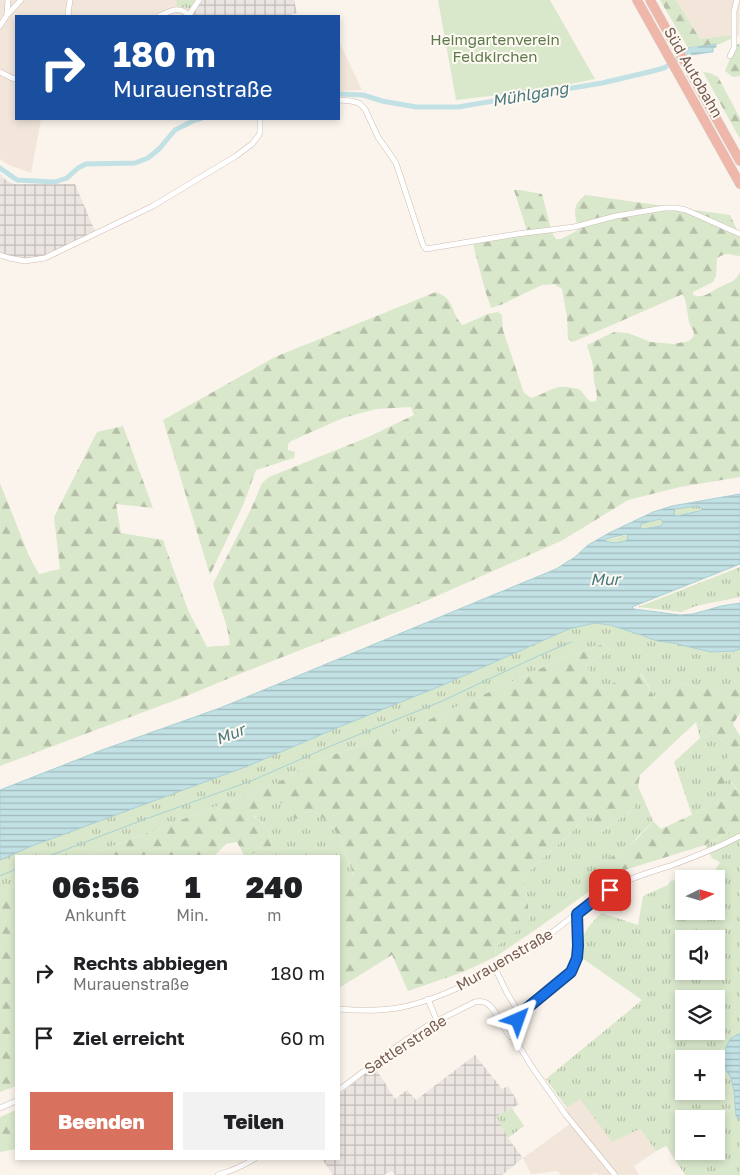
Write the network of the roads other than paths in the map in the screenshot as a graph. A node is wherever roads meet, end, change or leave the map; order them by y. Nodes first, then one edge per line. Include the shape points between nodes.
1 (8, 0) edge
2 (20, 0) edge
3 (70, 0) edge
4 (199, 0) edge
5 (637, 0) edge
6 (650, 0) edge
7 (737, 0) edge
8 (6, 15) junction
9 (68, 15) edge
10 (162, 15) edge
11 (190, 15) edge
12 (0, 26) edge
13 (730, 56) dead end
14 (0, 72) edge
15 (15, 79) edge
16 (340, 100) edge
17 (260, 120) edge
18 (740, 161) edge
19 (740, 184) edge
20 (740, 234) edge
21 (0, 255) edge
22 (740, 836) edge
23 (577, 914) junction
24 (495, 968) junction
25 (428, 1000) junction
26 (340, 1009) edge
27 (520, 1014) junction
28 (437, 1021) junction
29 (515, 1038) junction
30 (340, 1089) edge
31 (15, 1101) edge
32 (0, 1108) edge
33 (253, 1160) edge
34 (218, 1175) edge
35 (615, 1175) edge

1 - 8 street
2 - 8 street
3 - 9 street
4 - 11 street
5 - 19 highway, Süd Autobahn
6 - 18 highway, Süd Autobahn
7 - 13 street via 734,48
8 - 12 street
10 - 11 street via 176,10
14 - 15 street
16 - 20 street via 359,103 366,109 378,137 396,163 426,249 574,227 616,216 670,208 686,210
17 - 21 street via 259,135 252,144 153,206 40,259 24,261
22 - 23 street, Murauenstraße via 621,884
23 - 24 street, Murauenstraße
23 - 27 street via 577,958 571,972
24 - 25 street, Murauenstraße
24 - 27 street
25 - 26 street, Murauenstraße via 387,1009
25 - 28 street
27 - 29 street
28 - 29 street, Sattlerstraße via 472,1003 484,1002 508,1034
28 - 30 street, Sattlerstraße
29 - 35 street, Sattlerstraße via 566,1115
31 - 32 street
33 - 34 street

